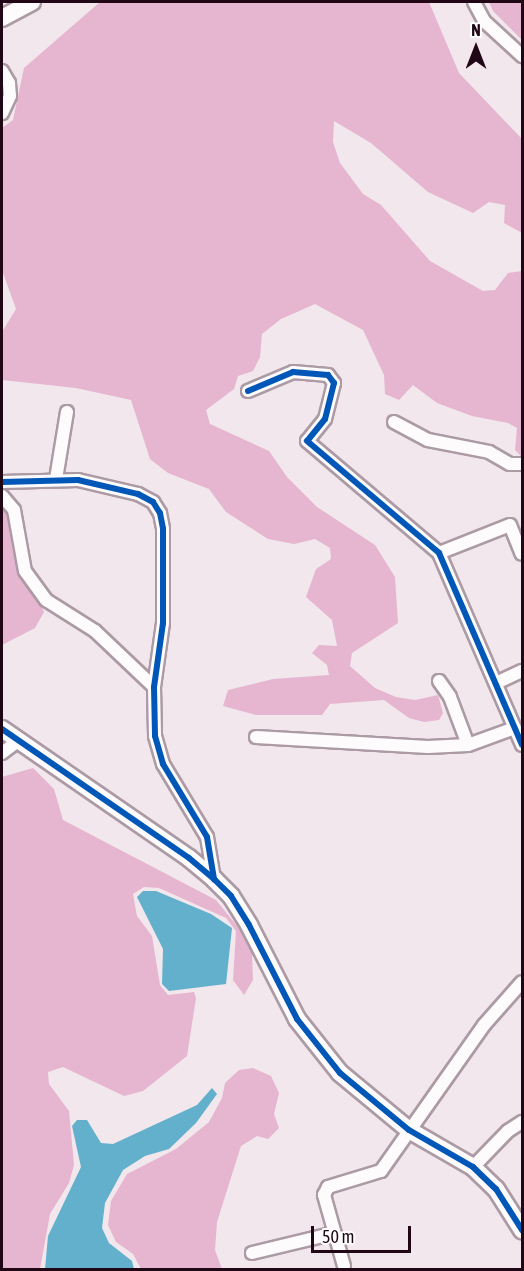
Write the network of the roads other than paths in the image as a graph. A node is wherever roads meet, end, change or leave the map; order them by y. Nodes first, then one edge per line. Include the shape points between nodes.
1 (32, 2) edge
2 (474, 2) edge
3 (2, 18) edge
4 (522, 56) edge
5 (2, 71) edge
6 (2, 113) edge
7 (248, 392) dead end
8 (67, 412) dead end
9 (394, 422) dead end
10 (522, 464) edge
11 (56, 479) junction
12 (2, 482) edge
13 (2, 496) edge
14 (439, 553) junction
15 (522, 554) edge
16 (522, 671) edge
17 (439, 681) dead end
18 (496, 683) junction
19 (154, 687) junction
20 (515, 728) junction
21 (2, 729) edge
22 (256, 737) dead end
23 (18, 741) junction
24 (468, 745) junction
25 (522, 745) edge
26 (2, 753) edge
27 (214, 879) junction
28 (522, 982) edge
29 (522, 1122) edge
30 (409, 1130) junction
31 (473, 1167) junction
32 (517, 1208) edge
33 (522, 1230) edge
34 (335, 1233) junction
35 (252, 1253) dead end
36 (344, 1266) dead end

1 - 3 street
2 - 4 street via 484,21
5 - 6 street via 9,83 10,96
7 - 14 street via 293,372 328,375 334,383 326,419 307,441
8 - 11 street
9 - 10 street via 428,440 489,452 510,464
11 - 12 street
11 - 19 street via 138,494 153,502 160,513 163,622
13 - 19 street via 14,510 25,571 46,600 95,631
14 - 15 street via 510,525
14 - 18 street
16 - 18 street
17 - 24 street via 450,697
18 - 20 street
19 - 27 street via 155,736 163,764 207,837
20 - 24 street
20 - 25 street
21 - 23 street
22 - 24 street via 428,747
23 - 26 street
23 - 27 street
27 - 30 street via 243,915 275,982 320,1050 357,1091
28 - 30 street via 484,1025
29 - 31 street
30 - 31 street
30 - 34 street via 381,1171 328,1187 324,1195
31 - 32 street
32 - 33 street
34 - 35 street
34 - 36 street

